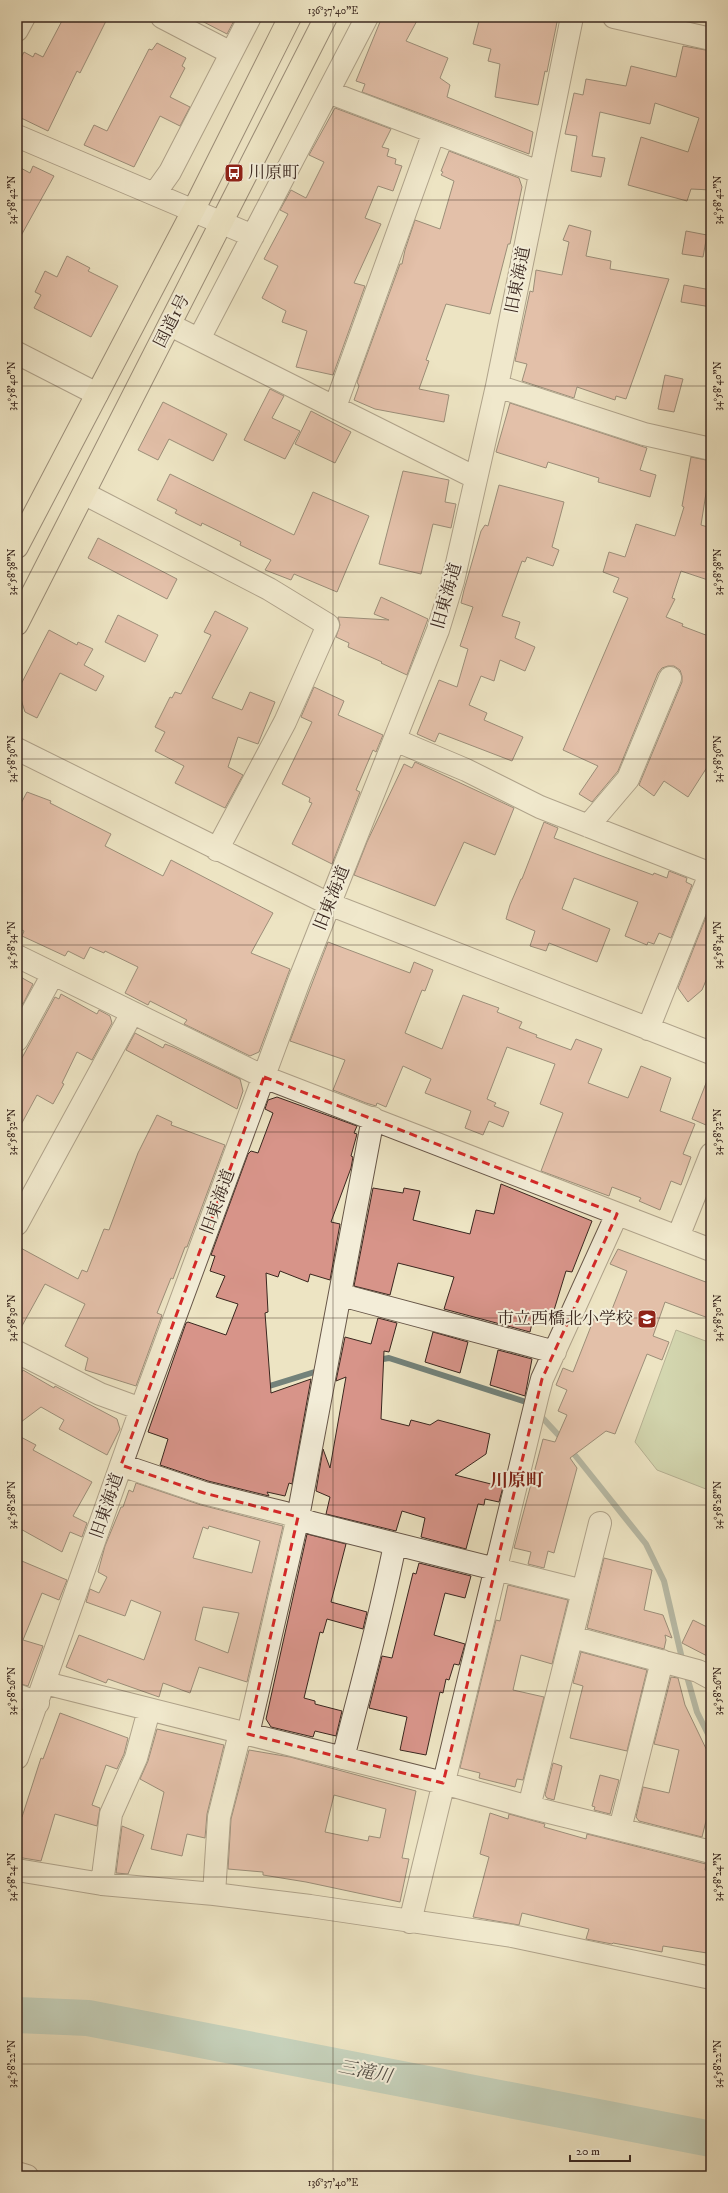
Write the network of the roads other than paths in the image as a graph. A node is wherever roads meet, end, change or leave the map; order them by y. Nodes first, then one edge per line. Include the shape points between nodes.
1 (24, 17) edge
2 (162, 17) edge
3 (250, 17) edge
4 (290, 17) edge
5 (326, 17) edge
6 (367, 17) edge
7 (572, 17) edge
8 (614, 17) edge
9 (17, 30) edge
10 (711, 38) edge
11 (231, 53) junction
12 (328, 92) junction
13 (434, 132) junction
14 (17, 136) edge
15 (540, 172) junction
16 (155, 193) junction
17 (194, 210) junction
18 (222, 222) junction
19 (253, 236) junction
20 (170, 325) junction
21 (199, 339) junction
22 (17, 353) edge
23 (497, 386) junction
24 (97, 394) junction
25 (334, 407) junction
26 (711, 449) edge
27 (476, 478) junction
28 (85, 494) junction
29 (18, 545) edge
30 (17, 624) edge
31 (670, 678) dead end
32 (395, 740) junction
33 (17, 749) edge
34 (588, 826) junction
35 (217, 850) junction
36 (711, 874) edge
37 (329, 904) junction
38 (17, 956) edge
39 (53, 974) junction
40 (132, 1013) junction
41 (648, 1029) junction
42 (17, 1040) edge
43 (711, 1054) edge
44 (264, 1077) junction
45 (373, 1118) junction
46 (711, 1154) edge
47 (617, 1214) junction
48 (17, 1224) edge
49 (678, 1237) junction
50 (711, 1250) edge
51 (341, 1295) junction
52 (17, 1352) edge
53 (555, 1352) junction
54 (141, 1409) junction
55 (121, 1465) junction
56 (298, 1518) junction
57 (600, 1523) dead end
58 (395, 1544) junction
59 (494, 1568) junction
60 (583, 1591) junction
61 (572, 1637) junction
62 (666, 1662) junction
63 (704, 1675) edge
64 (45, 1683) junction
65 (17, 1695) edge
66 (38, 1703) junction
67 (149, 1710) junction
68 (244, 1733) junction
69 (17, 1758) edge
70 (343, 1758) junction
71 (443, 1783) junction
72 (529, 1807) junction
73 (620, 1829) junction
74 (711, 1852) edge
75 (17, 1870) edge
76 (102, 1884) junction
77 (214, 1894) junction
78 (410, 1922) junction
79 (711, 1978) edge
80 (17, 2173) edge
81 (27, 2176) edge

1 - 9 street
2 - 11 street
3 - 11 street
4 - 17 highway, 国道1号
5 - 18 highway, 国道1号
6 - 12 street
7 - 15 street, 旧東海道
8 - 10 street
11 - 16 street via 170,172
12 - 13 street
12 - 19 street
13 - 15 street
13 - 25 street
14 - 16 street
15 - 23 street, 旧東海道
16 - 17 street
17 - 18 street
17 - 24 highway, 国道1号
18 - 19 street
18 - 20 highway, 国道1号
19 - 21 street
20 - 21 street
20 - 28 highway, 国道1号
21 - 25 street
22 - 24 street
23 - 26 street via 644,434
23 - 27 street, 旧東海道
24 - 29 highway, 国道1号
25 - 27 street
27 - 32 street, 旧東海道 via 453,581
28 - 30 highway, 国道1号
28 - 35 street via 269,589 328,624 285,722
31 - 34 street via 628,779
32 - 34 street via 466,770 540,807
32 - 37 street, 旧東海道
33 - 35 street
34 - 36 street
35 - 37 street
36 - 41 street
37 - 41 street
37 - 44 street, 旧東海道
38 - 39 street
39 - 40 street
39 - 42 street
40 - 44 street
40 - 48 street
41 - 43 street
44 - 45 street
44 - 54 street, 旧東海道
45 - 47 street
45 - 51 street
46 - 49 street
47 - 49 street
47 - 53 street
49 - 50 street
51 - 53 street
51 - 56 street
52 - 54 street via 100,1394
53 - 59 street via 538,1394
54 - 55 street, 旧東海道
55 - 56 street via 204,1493
55 - 64 street, 旧東海道
56 - 58 street
56 - 68 street
57 - 60 street
58 - 59 street
58 - 70 street via 384,1603
59 - 60 street
59 - 71 street
60 - 61 street
61 - 62 street
61 - 72 street
62 - 63 street
62 - 73 street
64 - 66 street, 旧東海道
64 - 67 street
65 - 66 street
66 - 69 street, 旧東海道
67 - 68 street
67 - 76 street via 136,1758 111,1814
68 - 70 street
68 - 77 street via 219,1817
70 - 71 street
71 - 72 street
71 - 78 street
72 - 73 street
73 - 74 street
75 - 76 street
76 - 77 street
77 - 78 street
78 - 79 street via 512,1936
80 - 81 street

